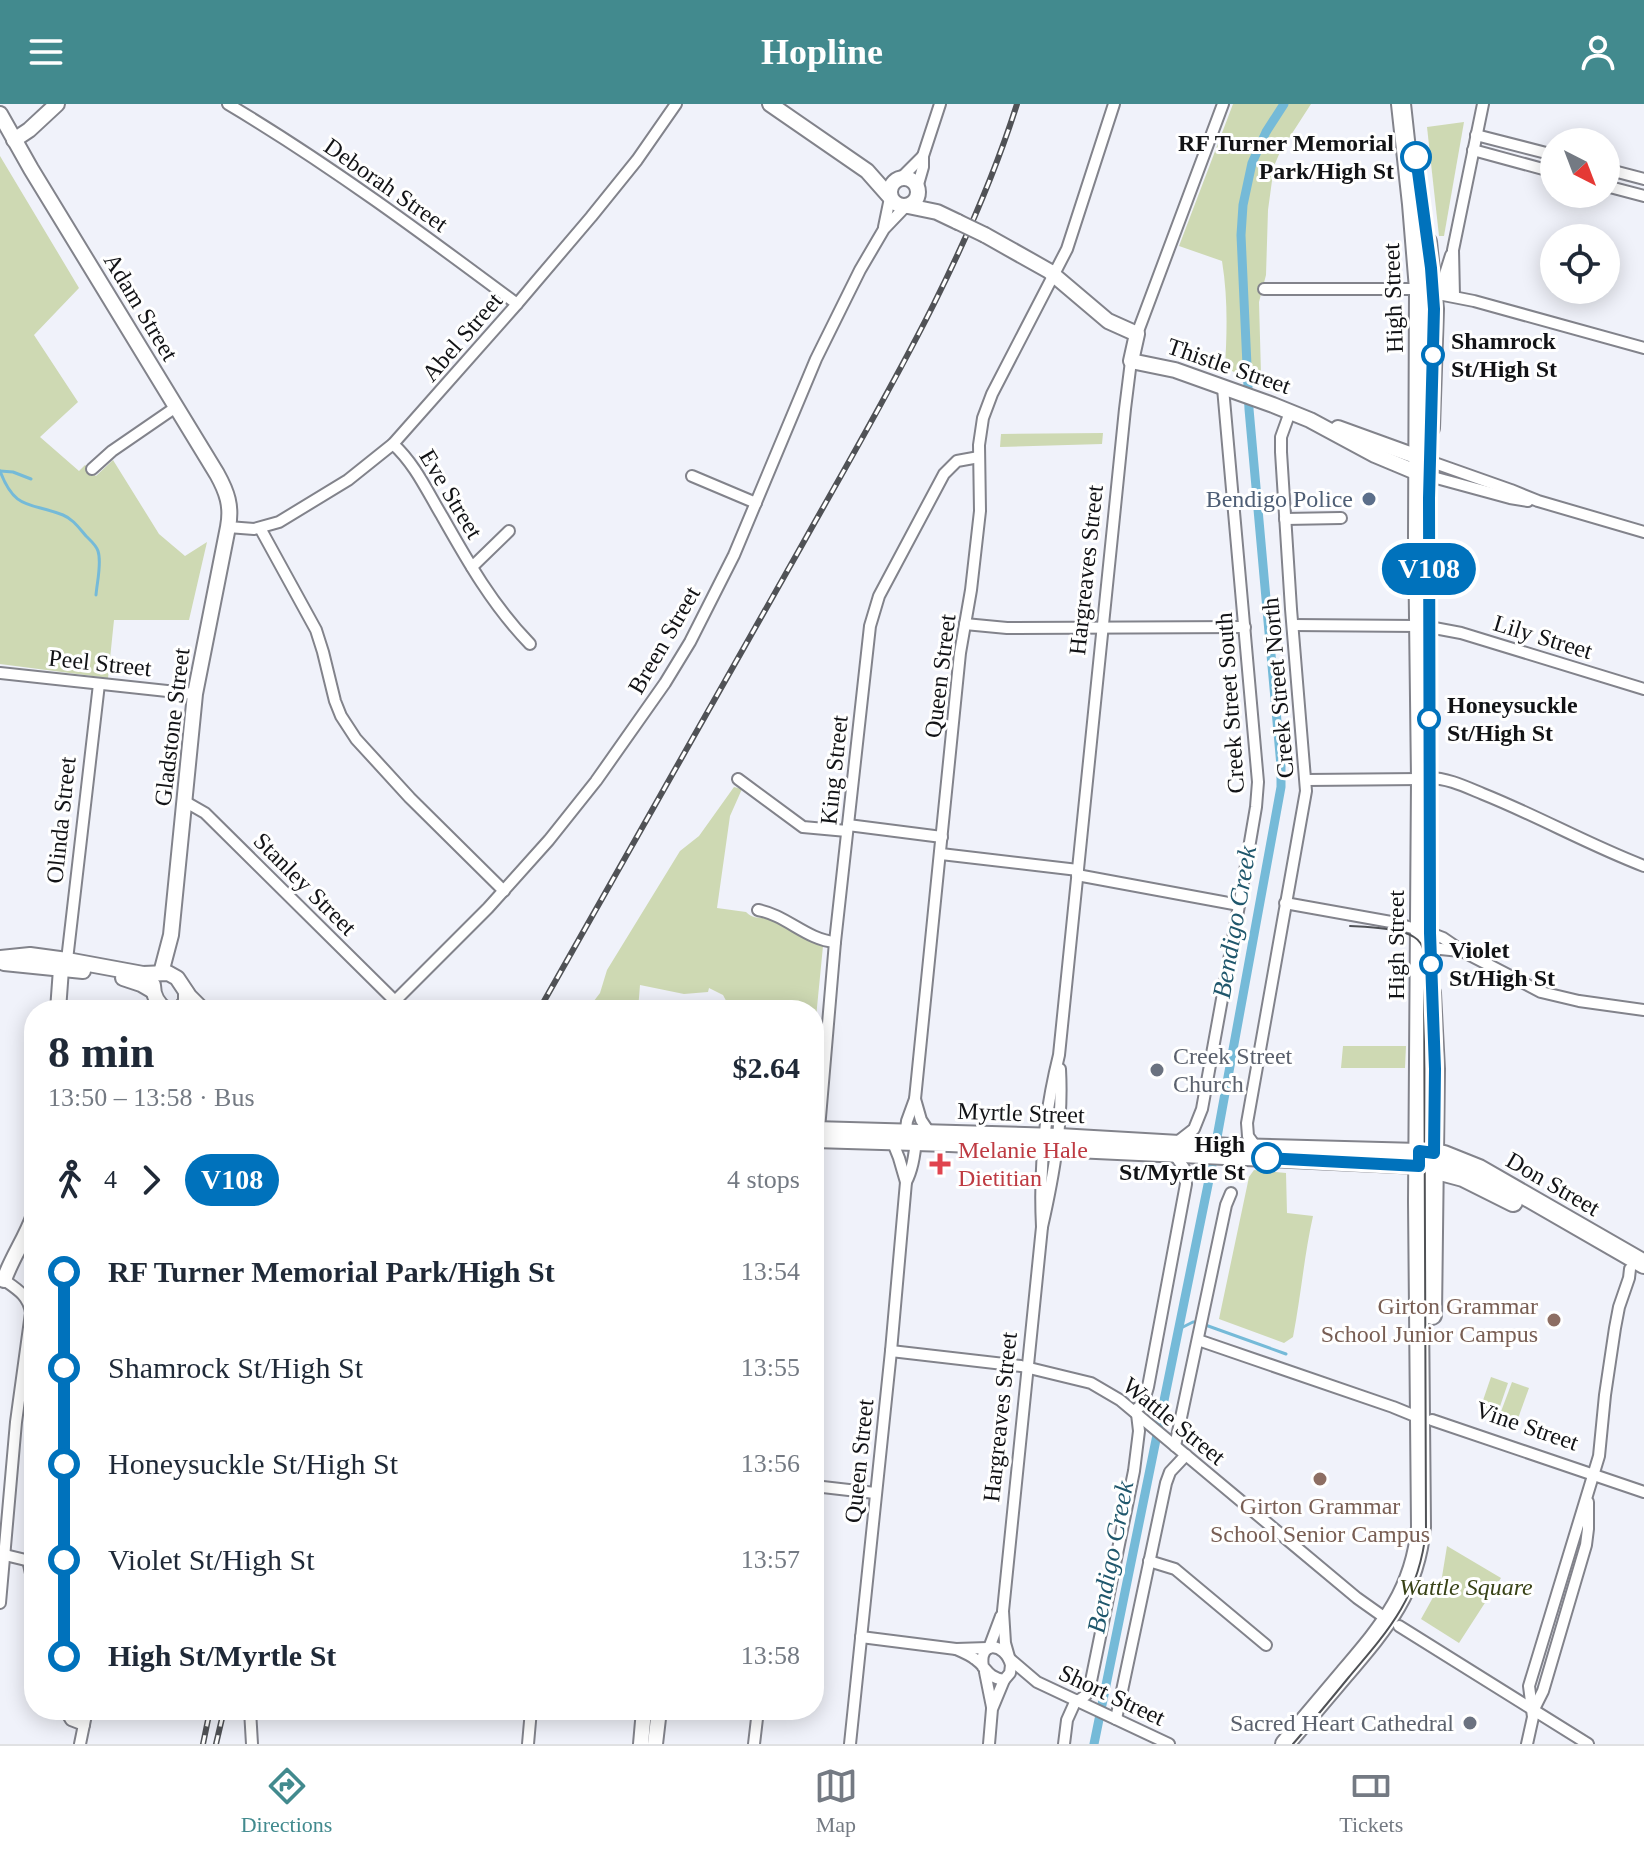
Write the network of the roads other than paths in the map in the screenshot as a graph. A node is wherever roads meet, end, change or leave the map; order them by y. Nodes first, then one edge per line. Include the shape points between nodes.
1 (57, 104) edge
2 (228, 104) edge
3 (676, 104) edge
4 (770, 104) edge
5 (940, 104) edge
6 (1114, 104) edge
7 (1223, 104) edge
8 (1401, 104) edge
9 (1409, 104) edge
10 (1483, 104) edge
11 (0, 114) edge
12 (1476, 135) junction
13 (14, 140) junction
14 (1473, 150) junction
15 (1540, 151) edge
16 (923, 156) junction
17 (1540, 168) edge
18 (867, 171) junction
19 (1620, 173) edge
20 (900, 178) junction
21 (1644, 179) edge
22 (917, 189) junction
23 (1620, 190) edge
24 (1644, 196) edge
25 (890, 197) junction
26 (907, 206) junction
27 (937, 212) junction
28 (884, 229) junction
29 (1429, 255) junction
30 (1451, 255) junction
31 (1055, 275) junction
32 (1264, 289) dead end
33 (1437, 293) junction
34 (517, 304) junction
35 (1137, 334) junction
36 (1644, 348) edge
37 (1131, 361) junction
38 (1224, 388) junction
39 (176, 407) junction
40 (1290, 412) junction
41 (393, 444) junction
42 (979, 457) junction
43 (1424, 467) junction
44 (92, 469) dead end
45 (692, 476) dead end
46 (756, 503) junction
47 (1341, 518) dead end
48 (1285, 519) junction
49 (228, 527) junction
50 (260, 528) junction
51 (509, 531) dead end
52 (1644, 532) edge
53 (472, 567) junction
54 (965, 624) junction
55 (1293, 625) junction
56 (1424, 626) junction
57 (1103, 627) junction
58 (1245, 627) junction
59 (530, 644) dead end
60 (0, 675) edge
61 (99, 684) junction
62 (1644, 689) edge
63 (195, 694) junction
64 (1425, 778) junction
65 (738, 779) dead end
66 (1306, 780) junction
67 (184, 801) junction
68 (848, 828) junction
69 (942, 837) junction
70 (941, 854) junction
71 (1644, 866) edge
72 (1078, 873) junction
73 (504, 891) junction
74 (1285, 903) junction
75 (1239, 905) junction
76 (758, 910) dead end
77 (171, 935) junction
78 (1425, 940) junction
79 (835, 942) junction
80 (0, 960) edge
81 (66, 967) junction
82 (160, 974) junction
83 (182, 985) junction
84 (62, 1000) edge
85 (157, 1000) edge
86 (159, 1000) edge
87 (186, 1000) edge
88 (195, 1000) edge
89 (394, 1000) edge
90 (396, 1000) edge
91 (1644, 1010) edge
92 (824, 1050) edge
93 (915, 1099) junction
94 (911, 1137) junction
95 (824, 1138) edge
96 (1051, 1143) junction
97 (1256, 1147) junction
98 (1174, 1149) junction
99 (1230, 1151) junction
100 (1426, 1159) junction
101 (906, 1182) junction
102 (1231, 1193) dead end
103 (24, 1240) edge
104 (24, 1253) edge
105 (1639, 1265) edge
106 (2, 1283) edge
107 (24, 1296) edge
108 (1198, 1340) junction
109 (891, 1351) junction
110 (24, 1364) edge
111 (1027, 1368) junction
112 (1420, 1396) junction
113 (1393, 1407) junction
114 (1136, 1412) junction
115 (1426, 1419) junction
116 (1171, 1442) junction
117 (1186, 1455) junction
118 (1593, 1474) junction
119 (824, 1487) edge
120 (1644, 1492) edge
121 (875, 1493) junction
122 (3, 1549) edge
123 (24, 1558) edge
124 (1149, 1561) junction
125 (0, 1603) edge
126 (1003, 1611) junction
127 (1394, 1623) junction
128 (861, 1637) junction
129 (1266, 1645) dead end
130 (989, 1648) junction
131 (956, 1649) junction
132 (1009, 1658) junction
133 (984, 1668) junction
134 (1004, 1680) junction
135 (1037, 1682) junction
136 (1077, 1700) junction
137 (992, 1709) junction
138 (1533, 1711) junction
139 (1113, 1718) junction
140 (85, 1720) edge
141 (251, 1720) edge
142 (530, 1720) edge
143 (643, 1720) edge
144 (658, 1720) edge
145 (757, 1720) edge
146 (80, 1744) edge
147 (252, 1744) edge
148 (528, 1744) edge
149 (641, 1744) edge
150 (655, 1744) edge
151 (754, 1744) edge
152 (850, 1744) edge
153 (989, 1744) edge
154 (1064, 1744) edge
155 (1169, 1744) edge
156 (1285, 1744) edge
157 (1300, 1744) edge
158 (1527, 1744) edge
159 (1588, 1744) edge

1 - 13 main road
2 - 34 street, Deborah Street via 395,213
3 - 34 street, Abel Street via 625,176
4 - 18 main road
5 - 16 street
6 - 31 street
7 - 35 street, Hargreaves Street
8 - 33 highway, High Street via 1415,226
9 - 29 highway, High Street
10 - 12 street
11 - 13 main road, Adam Street
12 - 14 street
12 - 15 street
13 - 39 main road, Adam Street
14 - 17 street
14 - 30 street
16 - 20 street
16 - 22 street
18 - 20 main road
18 - 25 main road
19 - 21 street
20 - 22 main road via 909,179
20 - 25 main road via 890,188
22 - 26 main road via 917,198
22 - 27 main road, Thistle Street
23 - 24 street
25 - 26 main road
25 - 28 street, Breen Street
26 - 27 main road, Thistle Street
26 - 28 street, Breen Street
27 - 31 main road, Thistle Street, bridge
28 - 46 street, Breen Street via 816,359
29 - 30 street via 1440,262
29 - 33 highway, High Street
30 - 33 street
31 - 35 main road, Thistle Street via 1103,317
31 - 42 street, Queen Street via 992,394
32 - 33 street
33 - 36 street
33 - 43 highway, High Street
34 - 41 street, Abel Street
35 - 37 main road, Hargreaves Street
37 - 38 main road, Thistle Street
37 - 57 street, Hargreaves Street
38 - 40 main road, Thistle Street
38 - 58 street, Creek Street South
39 - 44 street
39 - 49 main road, Adam Street via 226,492
40 - 43 main road, Thistle Street
40 - 48 street, Creek Street North via 1281,444
41 - 50 street, Abel Street via 337,487
41 - 53 street, Eve Street via 416,471
42 - 54 street, Queen Street via 980,511
42 - 68 street, King Street via 957,461 944,474 874,610
43 - 52 street, Thistle Street
43 - 56 highway, High Street
45 - 46 street
46 - 73 street, Breen Street via 665,683 576,807
47 - 48 street
48 - 55 street, Creek Street North
49 - 50 street, Abel Street
49 - 63 main road, Gladstone Street
50 - 73 street via 316,630 335,701 348,727
51 - 53 street
53 - 59 street, Eve Street
54 - 57 street
54 - 69 street, Queen Street
55 - 56 street, Lily Street
55 - 66 street, Creek Street North
56 - 62 street, Lily Street
56 - 64 highway, High Street
57 - 58 street
57 - 72 street, Hargreaves Street
58 - 75 street, Creek Street South via 1258,782
60 - 61 street, Peel Street
61 - 63 street, Peel Street
61 - 81 street, Olinda Street
63 - 67 main road, Gladstone Street
64 - 66 street
64 - 71 street via 1448,780
64 - 78 highway, High Street
65 - 68 street via 803,827
66 - 74 street, Creek Street North
67 - 77 main road, Gladstone Street
67 - 89 street, Stanley Street via 205,813
68 - 69 street
68 - 79 street, King Street
69 - 70 street, Queen Street
70 - 72 street
70 - 93 street, Queen Street
72 - 75 street
72 - 96 street, Hargreaves Street via 1059,1055 1050,1092
73 - 90 street, Breen Street
74 - 78 street via 1399,924
74 - 97 street, Creek Street North via 1247,1123
75 - 98 street, Creek Street South via 1200,1114
76 - 79 street
77 - 82 main road, Gladstone Street
77 - 83 main road, Gladstone Street
78 - 91 street via 1443,938 1541,992
78 - 100 highway, High Street
79 - 92 street, King Street
80 - 81 main road
81 - 82 main road
81 - 84 main road, Olinda Street
81 - 85 main road via 141,984
82 - 83 main road via 172,975
82 - 86 main road, Gladstone Street via 155,980
83 - 87 main road
83 - 88 main road
93 - 94 street, Queen Street via 909,1111
93 - 94 street, Queen Street via 922,1121
94 - 95 main road, Myrtle Street
94 - 96 main road, Myrtle Street
94 - 101 street, Queen Street
94 - 101 street, Queen Street via 899,1158
96 - 98 main road, Myrtle Street
96 - 111 street, Hargreaves Street
97 - 99 main road, Myrtle Street
97 - 100 main road, Myrtle Street
98 - 99 main road, Myrtle Street
98 - 114 street via 1186,1184 1148,1387
99 - 100 main road, Myrtle Street
100 - 105 highway, Don Street
100 - 112 highway, High Street
100 - 115 highway, High Street
101 - 109 street, Queen Street
102 - 108 street
103 - 106 main road
104 - 106 main road
105 - 118 street via 1615,1328
106 - 107 street
108 - 113 street, Vine Street
108 - 116 street
109 - 111 street, Wattle Street
109 - 121 street, Queen Street
110 - 122 street
111 - 114 street, Wattle Street via 1098,1385
111 - 126 street, Hargreaves Street
112 - 113 street
112 - 115 highway, High Street
113 - 115 street, Vine Street
114 - 116 street, Wattle Street
114 - 136 street via 1134,1471 1107,1607 1090,1686
115 - 118 street, Vine Street
115 - 127 highway, High Street via 1426,1535
116 - 117 street, Wattle Street
117 - 124 street via 1167,1480
117 - 127 street, Wattle Street
118 - 120 street, Vine Street
118 - 138 street via 1529,1686
119 - 121 street
121 - 128 street, Queen Street
122 - 123 street
122 - 125 street
124 - 129 street via 1175,1569
124 - 139 street
126 - 130 street, Hargreaves Street
126 - 132 street, Hargreaves Street
127 - 138 street, Wattle Street
127 - 156 highway, High Street
127 - 157 highway, High Street
128 - 131 street
128 - 152 street, Queen Street
130 - 131 street
130 - 132 street via 1001,1648
130 - 133 street
131 - 133 street
132 - 134 street via 1011,1670
132 - 135 street, Short Street
133 - 134 street
133 - 137 street
134 - 135 street, Short Street
134 - 137 street
135 - 136 street, Short Street
136 - 139 street, Short Street
136 - 154 street
137 - 153 street
138 - 158 street
138 - 159 street, Wattle Street
139 - 155 street, Short Street
140 - 146 street
141 - 147 street
142 - 148 street
143 - 149 main road
144 - 150 main road
145 - 151 street

